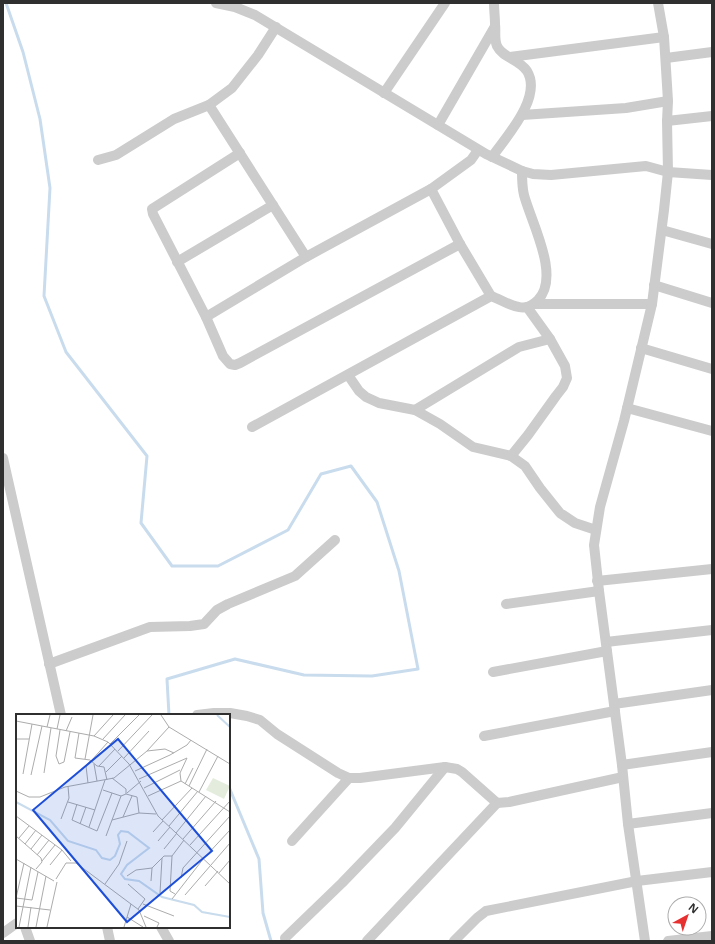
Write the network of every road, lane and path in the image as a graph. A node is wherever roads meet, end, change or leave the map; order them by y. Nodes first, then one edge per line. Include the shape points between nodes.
1 (216, 3) edge
2 (445, 3) edge
3 (494, 3) edge
4 (658, 3) edge
5 (496, 26) junction
6 (276, 27) junction
7 (664, 37) junction
8 (712, 52) edge
9 (510, 57) junction
10 (666, 58) junction
11 (384, 93) junction
12 (668, 101) junction
13 (209, 105) junction
14 (522, 115) junction
15 (712, 116) edge
16 (667, 121) junction
17 (438, 125) junction
18 (478, 150) junction
19 (240, 153) junction
20 (492, 157) junction
21 (98, 160) dead end
22 (522, 171) junction
23 (668, 172) junction
24 (712, 175) edge
25 (431, 189) junction
26 (273, 206) junction
27 (662, 230) junction
28 (460, 244) junction
29 (712, 244) edge
30 (306, 257) junction
31 (178, 262) junction
32 (654, 285) junction
33 (491, 296) junction
34 (712, 303) edge
35 (652, 304) junction
36 (531, 306) junction
37 (206, 317) junction
38 (550, 339) junction
39 (641, 348) junction
40 (712, 369) edge
41 (348, 376) junction
42 (627, 408) junction
43 (415, 410) junction
44 (252, 427) dead end
45 (712, 431) edge
46 (511, 456) junction
47 (3, 458) edge
48 (596, 530) junction
49 (335, 540) dead end
50 (712, 569) edge
51 (598, 586) junction
52 (506, 604) dead end
53 (712, 630) edge
54 (606, 647) junction
55 (50, 664) junction
56 (493, 672) dead end
57 (712, 690) edge
58 (614, 708) junction
59 (61, 714) edge
60 (206, 714) edge
61 (230, 714) edge
62 (230, 714) edge
63 (484, 736) dead end
64 (712, 752) edge
65 (622, 765) junction
66 (446, 767) junction
67 (623, 777) junction
68 (349, 778) junction
69 (498, 803) junction
70 (712, 813) edge
71 (628, 824) junction
72 (292, 841) dead end
73 (712, 872) edge
74 (637, 881) junction
75 (16, 924) edge
76 (25, 928) edge
77 (107, 928) edge
78 (161, 928) edge
79 (3, 933) edge
80 (712, 936) edge
81 (285, 938) dead end
82 (30, 941) edge
83 (110, 941) edge
84 (169, 941) edge
85 (367, 941) edge
86 (454, 941) edge
87 (645, 941) edge
88 (668, 941) edge

1 - 6 street via 255,15
2 - 11 street
3 - 5 street
4 - 7 street
5 - 9 street via 495,40 498,47 503,54
5 - 17 street
6 - 11 street
6 - 13 street via 232,88
7 - 9 street
7 - 10 street
8 - 10 street
9 - 14 street via 527,71 530,80 529,99
10 - 12 street
11 - 17 street
12 - 14 street via 626,108
12 - 16 street
13 - 19 street
13 - 21 street via 174,118 116,155
14 - 20 street
15 - 16 street
16 - 23 street
17 - 18 street
18 - 20 street
18 - 25 street via 471,160
19 - 26 street
19 - 31 street via 152,208
20 - 22 street
22 - 23 street via 551,175 646,166
22 - 36 street via 524,196 545,262 547,281 544,294
23 - 24 street
23 - 27 street
25 - 28 street
25 - 30 street
26 - 30 street
26 - 31 street
27 - 29 street
27 - 32 street
28 - 33 street
28 - 37 street via 235,365 230,364 223,356
30 - 37 street
31 - 37 street
32 - 34 street
32 - 35 street
33 - 36 street via 519,308
33 - 41 street
35 - 36 street
35 - 39 street
36 - 38 street
38 - 43 street via 519,347
38 - 46 street via 565,366 567,378
39 - 40 street
39 - 42 street
41 - 43 street via 366,397
41 - 44 street
42 - 45 street
42 - 48 street
43 - 46 street via 473,447
46 - 48 street via 525,466 560,513 575,523
47 - 55 street
48 - 51 street via 594,545
49 - 55 street via 295,576 228,604 217,610 204,624 150,627
50 - 51 street
51 - 52 street
51 - 54 street
53 - 54 street
54 - 56 street
54 - 58 street
55 - 59 street
57 - 58 street
58 - 63 street
58 - 65 street
60 - 61 street
62 - 68 street via 260,720 313,758
64 - 65 street
65 - 67 street
66 - 68 street
66 - 69 street via 462,772
66 - 81 street via 395,828
67 - 69 street
67 - 71 street
68 - 72 street
69 - 85 street
70 - 71 street
71 - 74 street
73 - 74 street
74 - 86 street via 486,911
74 - 87 street
75 - 79 street
76 - 82 street
77 - 83 street
78 - 84 street
80 - 88 street

